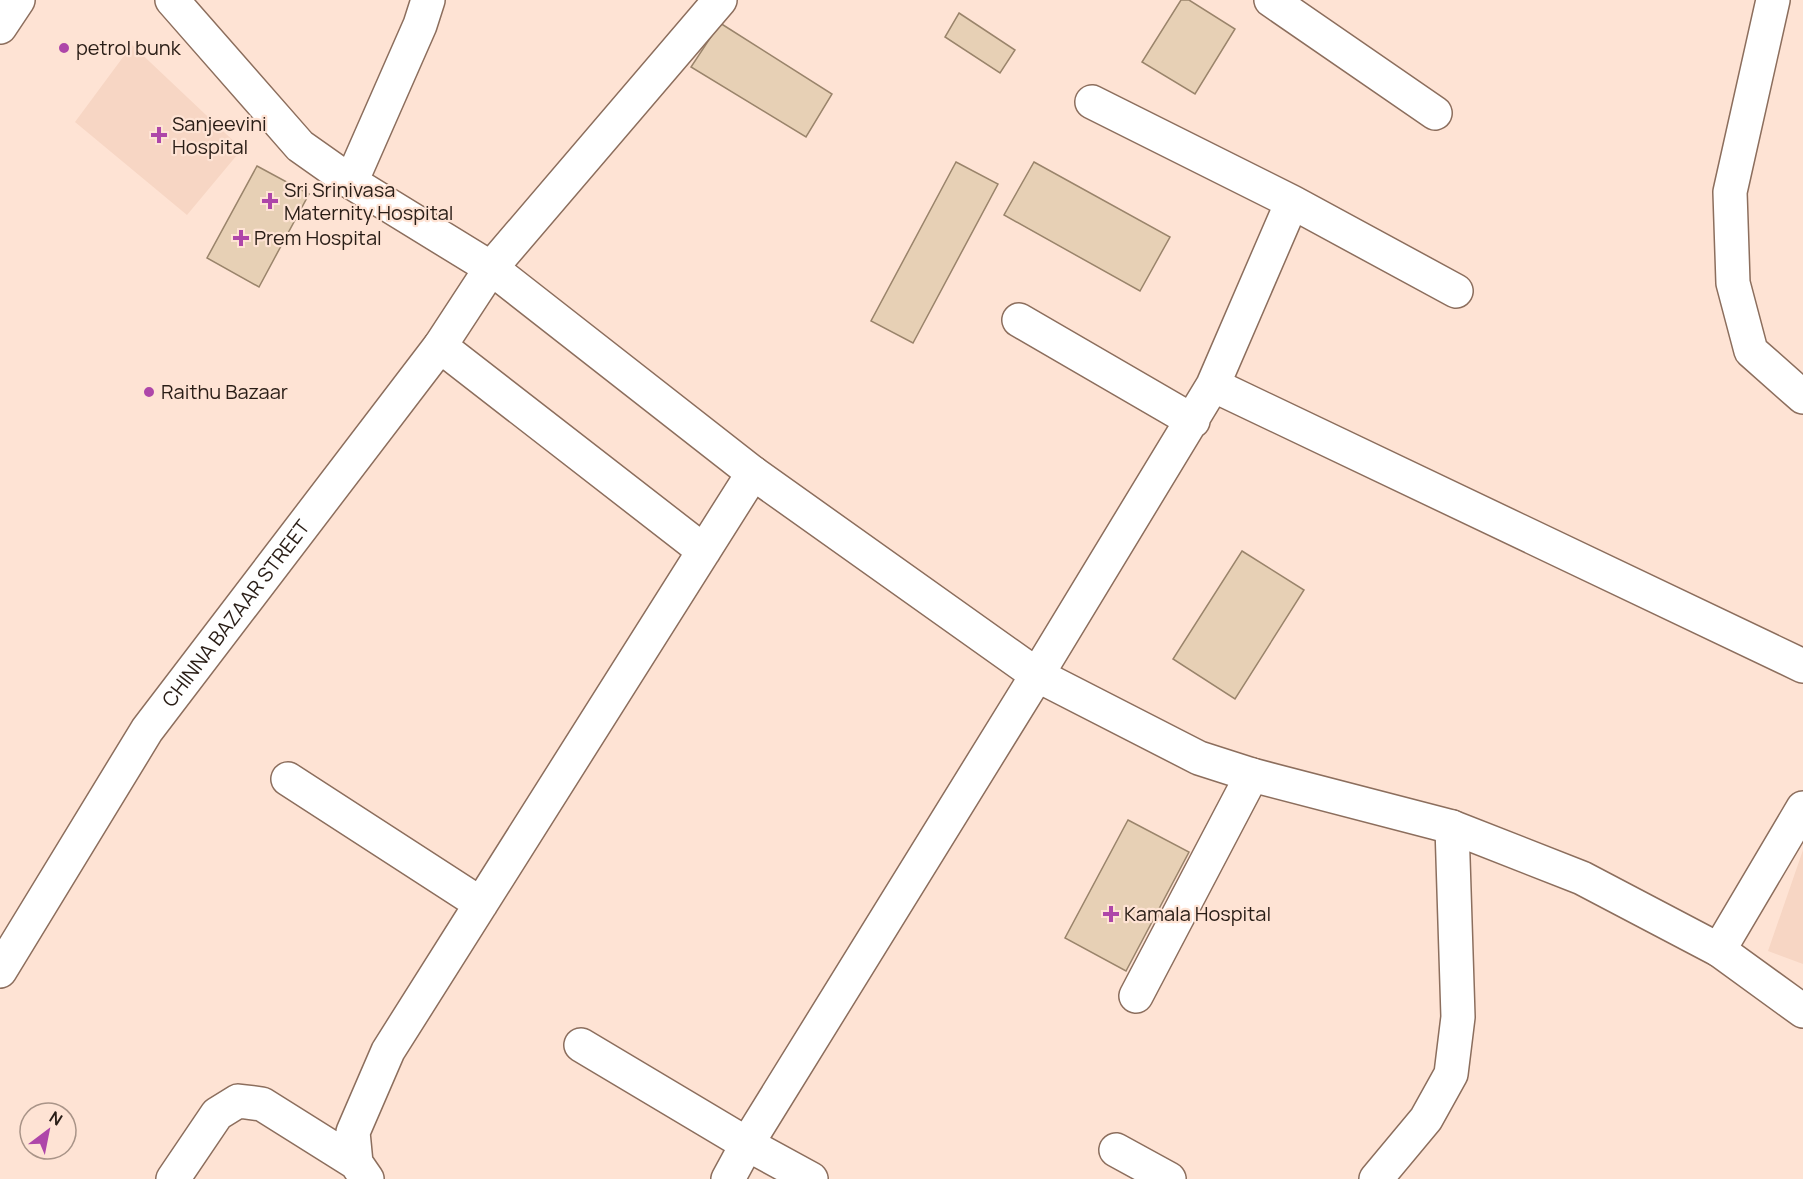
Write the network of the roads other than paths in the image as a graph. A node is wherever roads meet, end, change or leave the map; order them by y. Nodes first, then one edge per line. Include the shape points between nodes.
1 (18, 0) edge
2 (172, 0) edge
3 (428, 0) edge
4 (720, 0) edge
5 (1272, 0) edge
6 (1773, 0) edge
7 (0, 27) edge
8 (1092, 102) dead end
9 (1435, 112) dead end
10 (351, 182) junction
11 (1292, 202) junction
12 (491, 268) junction
13 (1456, 291) dead end
14 (1018, 320) dead end
15 (440, 346) junction
16 (1213, 385) junction
17 (1803, 397) edge
18 (1192, 421) junction
19 (753, 473) junction
20 (704, 551) junction
21 (1803, 666) edge
22 (1037, 675) junction
23 (1252, 775) junction
24 (288, 779) dead end
25 (1803, 808) edge
26 (1452, 827) junction
27 (481, 904) junction
28 (1719, 950) junction
29 (0, 971) edge
30 (1136, 996) dead end
31 (1803, 1011) edge
32 (581, 1045) dead end
33 (747, 1144) junction
34 (1116, 1150) dead end
35 (361, 1171) edge
36 (173, 1179) edge
37 (728, 1179) edge
38 (811, 1179) edge
39 (1169, 1179) edge
40 (1376, 1179) edge

1 - 7 street
2 - 10 street via 300,146
3 - 10 street
4 - 12 street, CHINNA BAZAAR STREET
5 - 9 street
6 - 17 street via 1730,192 1733,283 1751,351
8 - 11 street
10 - 12 street
11 - 13 street
11 - 16 street
12 - 15 street, CHINNA BAZAAR STREET
12 - 19 street
14 - 18 street
15 - 20 street
15 - 29 street, CHINNA BAZAAR STREET via 147,730
16 - 18 street
16 - 21 street
18 - 22 street
19 - 20 street
19 - 22 street
20 - 27 street
22 - 23 street via 1199,758
22 - 33 street
23 - 26 street
23 - 30 street
24 - 27 street
25 - 28 street
26 - 28 street via 1582,878
26 - 40 street via 1458,1017 1451,1074 1426,1119
27 - 35 street via 388,1051 353,1132
28 - 31 street
32 - 33 street
33 - 37 street
33 - 38 street
34 - 39 street
35 - 36 street via 262,1104 238,1101 217,1114

